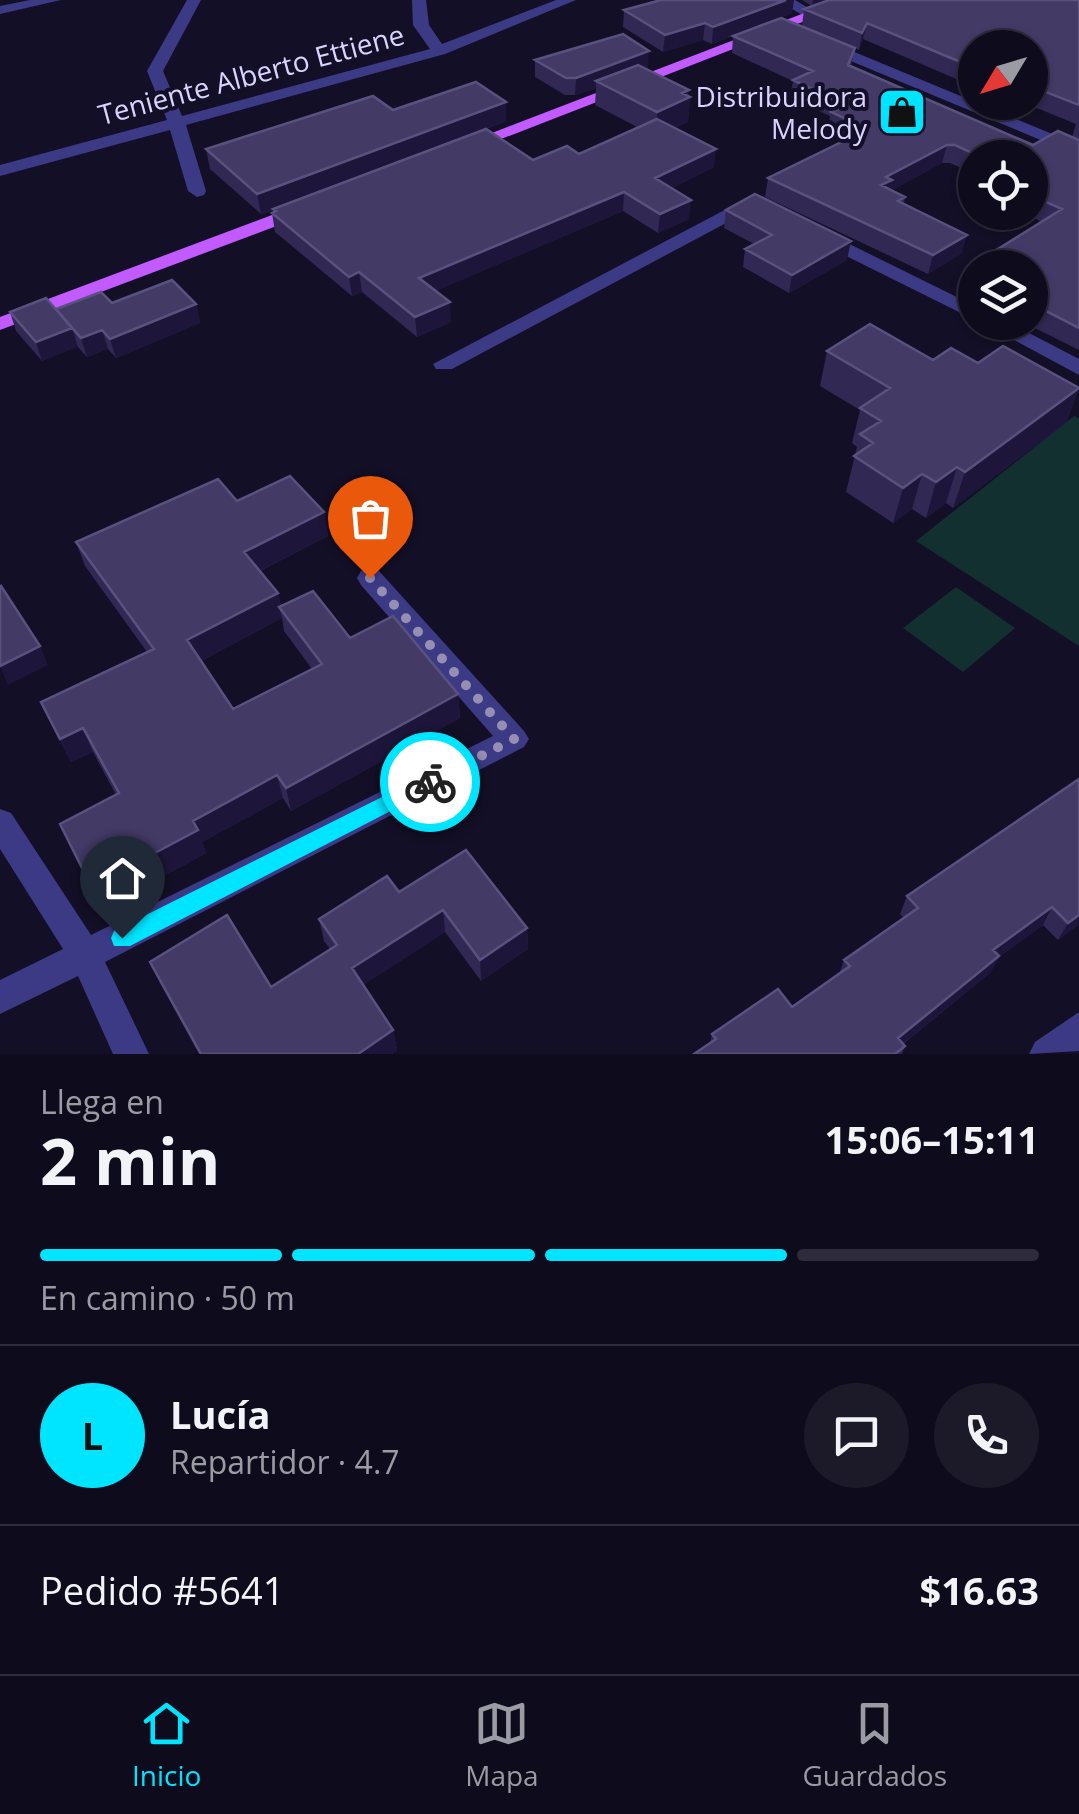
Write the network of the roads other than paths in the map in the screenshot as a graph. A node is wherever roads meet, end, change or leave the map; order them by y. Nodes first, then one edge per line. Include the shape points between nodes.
1 (48, 0) edge
2 (194, 0) edge
3 (418, 0) edge
4 (569, 0) edge
5 (784, 0) edge
6 (852, 0) edge
7 (0, 10) edge
8 (814, 16) junction
9 (782, 27) junction
10 (439, 50) junction
11 (177, 124) junction
12 (1079, 151) edge
13 (447, 154) edge
14 (0, 171) edge
15 (197, 191) dead end
16 (316, 204) edge
17 (762, 205) edge
18 (804, 227) edge
19 (958, 305) edge
20 (0, 324) edge
21 (1025, 340) edge
22 (444, 364) dead end
23 (1079, 368) edge
24 (370, 578) dead end
25 (0, 822) edge
26 (86, 957) junction
27 (0, 998) edge
28 (1079, 1029) edge
29 (130, 1054) edge
30 (1048, 1054) edge

1 - 7 street
2 - 11 street via 155,71
3 - 10 street via 420,26
4 - 10 street, Teniente Alberto Ettiene
5 - 8 street
6 - 8 main road
8 - 9 main road
9 - 12 street
9 - 13 main road
10 - 11 street, Teniente Alberto Ettiene
11 - 14 street, Teniente Alberto Ettiene
11 - 15 street
16 - 20 main road
17 - 22 street
18 - 19 street
21 - 23 street
24 - 26 street via 514,739
25 - 26 street
26 - 27 street
26 - 29 street
28 - 30 street

